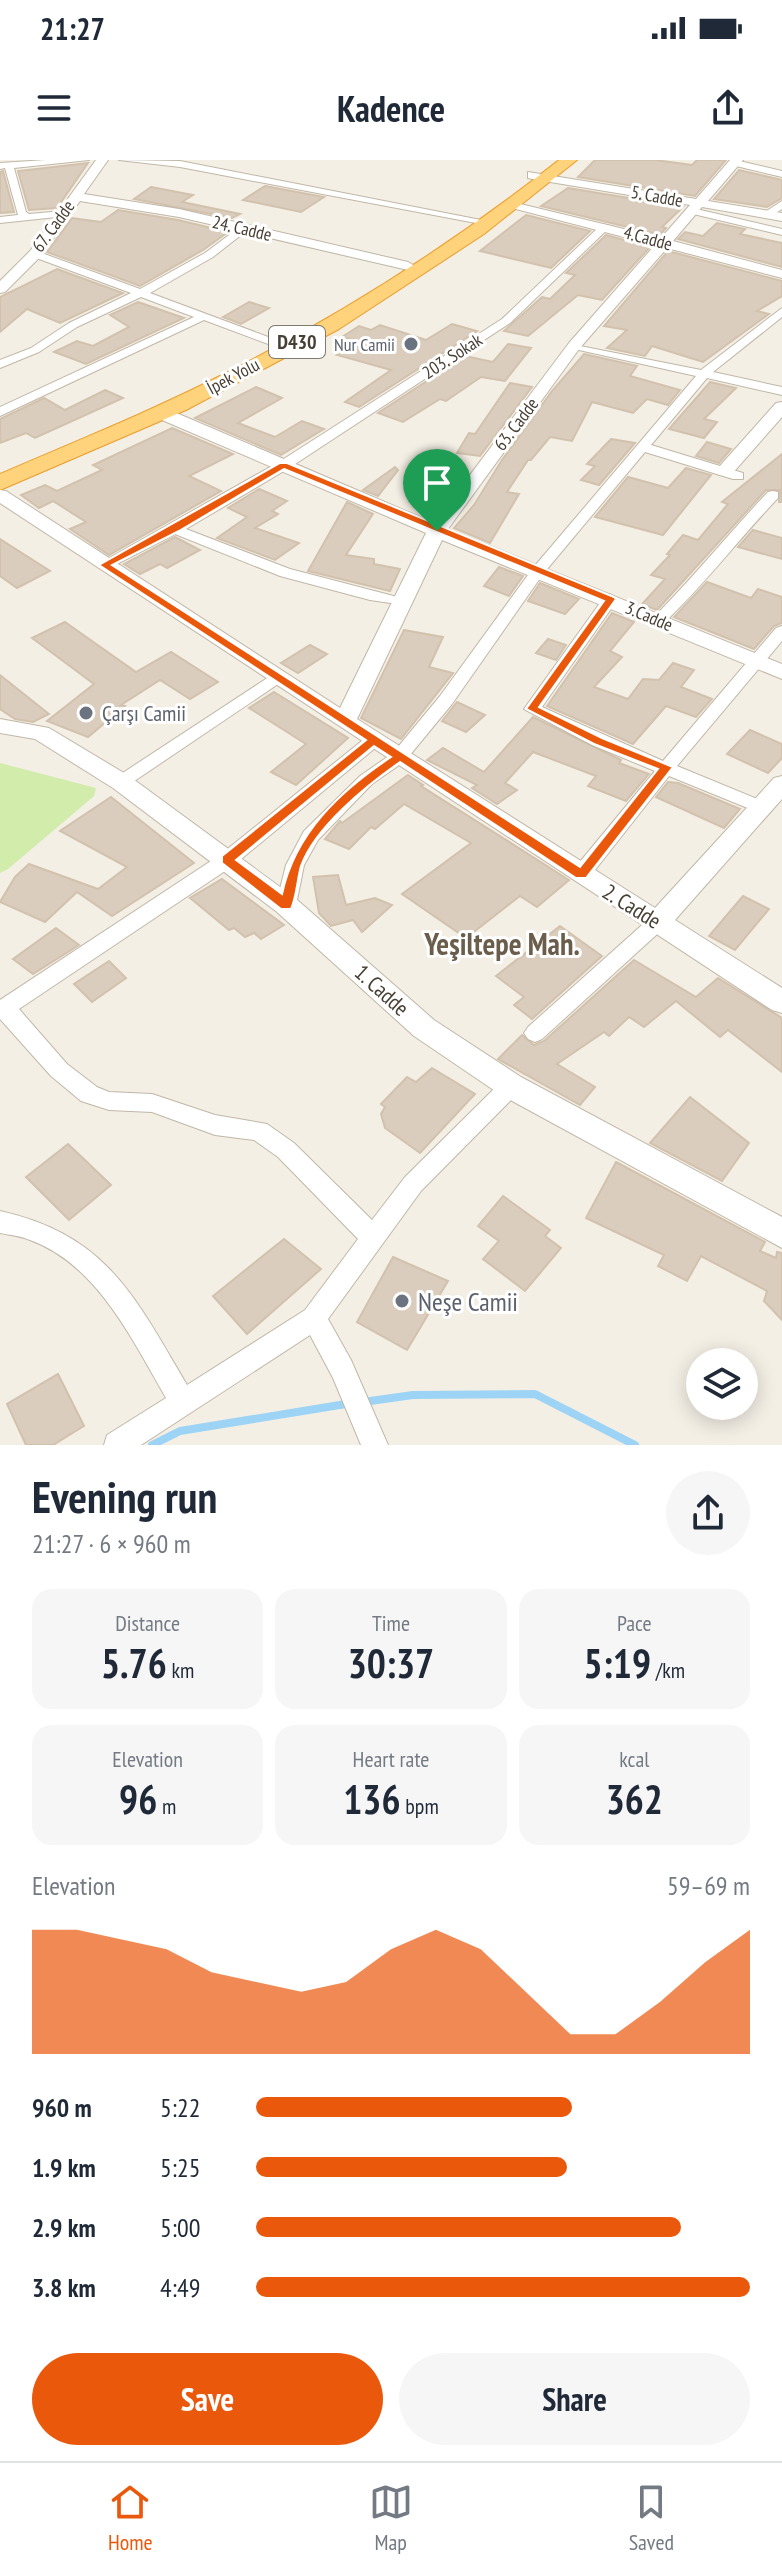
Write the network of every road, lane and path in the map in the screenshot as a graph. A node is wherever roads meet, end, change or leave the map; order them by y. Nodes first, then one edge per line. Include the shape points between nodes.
1 (84, 160) edge
2 (102, 160) edge
3 (124, 160) edge
4 (569, 160) edge
5 (736, 161) edge
6 (5, 166) edge
7 (544, 171) edge
8 (782, 174) edge
9 (75, 196) junction
10 (513, 204) junction
11 (782, 204) edge
12 (695, 207) junction
13 (63, 214) junction
14 (768, 214) junction
15 (26, 217) junction
16 (782, 217) edge
17 (0, 220) edge
18 (476, 220) junction
19 (606, 226) junction
20 (245, 228) junction
21 (782, 232) edge
22 (663, 242) junction
23 (35, 254) junction
24 (408, 266) junction
25 (782, 274) edge
26 (0, 289) edge
27 (143, 292) junction
28 (782, 311) edge
29 (202, 317) junction
30 (275, 343) junction
31 (574, 346) junction
32 (0, 364) edge
33 (705, 373) junction
34 (782, 391) edge
35 (782, 407) edge
36 (0, 412) edge
37 (161, 413) junction
38 (642, 447) junction
39 (284, 465) junction
40 (0, 472) edge
41 (731, 474) joint
42 (0, 483) edge
43 (0, 495) edge
44 (773, 495) dead end
45 (175, 529) junction
46 (437, 531) junction
47 (104, 565) junction
48 (538, 571) junction
49 (610, 599) junction
50 (400, 602) junction
51 (659, 620) junction
52 (782, 631) edge
53 (757, 661) junction
54 (782, 672) edge
55 (278, 676) junction
56 (345, 721) junction
57 (0, 726) edge
58 (374, 740) junction
59 (399, 757) junction
60 (667, 767) junction
61 (121, 782) junction
62 (782, 784) edge
63 (761, 807) junction
64 (227, 860) junction
65 (581, 874) junction
66 (286, 905) junction
67 (658, 922) junction
68 (782, 1002) edge
69 (3, 1010) edge
70 (535, 1033) dead end
71 (511, 1086) junction
72 (0, 1222) edge
73 (782, 1233) edge
74 (373, 1237) junction
75 (314, 1318) junction
76 (183, 1402) junction
77 (374, 1444) edge
78 (117, 1445) edge

1 - 6 street
2 - 9 street, 67. Cadde
3 - 18 street via 180,164
4 - 7 highway, İpek Yolu / D430
5 - 8 street
5 - 12 street, 63. Cadde
6 - 15 street
7 - 10 highway, İpek Yolu / D430
7 - 12 street, 5. Cadde
7 - 18 highway, D430
9 - 13 street, 67. Cadde
9 - 20 street, 24. Cadde
10 - 19 street, 4.Cadde
10 - 37 highway, İpek Yolu / D430 via 389,291
11 - 14 street
12 - 14 street, 5. Cadde
12 - 21 street
12 - 22 street, 63. Cadde
13 - 15 street
13 - 23 street, 67. Cadde
14 - 16 street, 5. Cadde
15 - 17 street
18 - 24 highway, D430
19 - 22 street, 4.Cadde
19 - 39 street, 203. Sokak via 506,321
20 - 24 street, 24. Cadde
20 - 27 street
22 - 25 street, 4.Cadde
22 - 31 street, 63. Cadde
23 - 26 street, 67. Cadde
23 - 27 street
24 - 30 highway, D430
27 - 29 street
27 - 32 street
28 - 33 street
29 - 30 street
29 - 36 street
30 - 40 highway, D430
31 - 33 street
31 - 46 street, 63. Cadde
33 - 34 street
33 - 38 street
35 - 41 street
37 - 39 street, 3.Cadde
37 - 42 highway, İpek Yolu / D430
38 - 41 street
38 - 48 street
39 - 45 street, 203. Sokak
39 - 46 street, 3.Cadde
43 - 47 street, 2. Cadde
44 - 51 street
45 - 47 street, 203. Sokak
45 - 50 street via 248,562
46 - 48 street, 3.Cadde
46 - 50 street, 63. Cadde
47 - 55 street, 2. Cadde
48 - 49 street, 3.Cadde
48 - 59 street
49 - 51 street, 3.Cadde
49 - 60 street via 532,709
50 - 56 street, 63. Cadde
51 - 53 street, 3.Cadde
52 - 53 street
53 - 54 street, 3.Cadde
53 - 60 street
55 - 56 street, 2. Cadde
55 - 61 street
56 - 58 street, 2. Cadde
57 - 61 street, 1. Cadde via 41,733
58 - 59 street, 2. Cadde
58 - 64 street
59 - 65 street, 2. Cadde
59 - 66 street via 366,780 311,836 295,865
60 - 63 street
60 - 65 street
61 - 64 street, 1. Cadde
62 - 63 street
63 - 67 street
64 - 66 street, 1. Cadde
64 - 69 street
65 - 67 street, 2. Cadde
66 - 71 street, 1. Cadde via 424,1028
67 - 68 street, 2. Cadde
67 - 70 street
69 - 74 street via 89,1094 109,1101 152,1103 215,1125 259,1131 286,1150
71 - 73 street, 1. Cadde
71 - 74 street via 413,1184
72 - 76 street via 48,1234 102,1275
74 - 75 street
75 - 76 street
75 - 77 street
76 - 78 street

